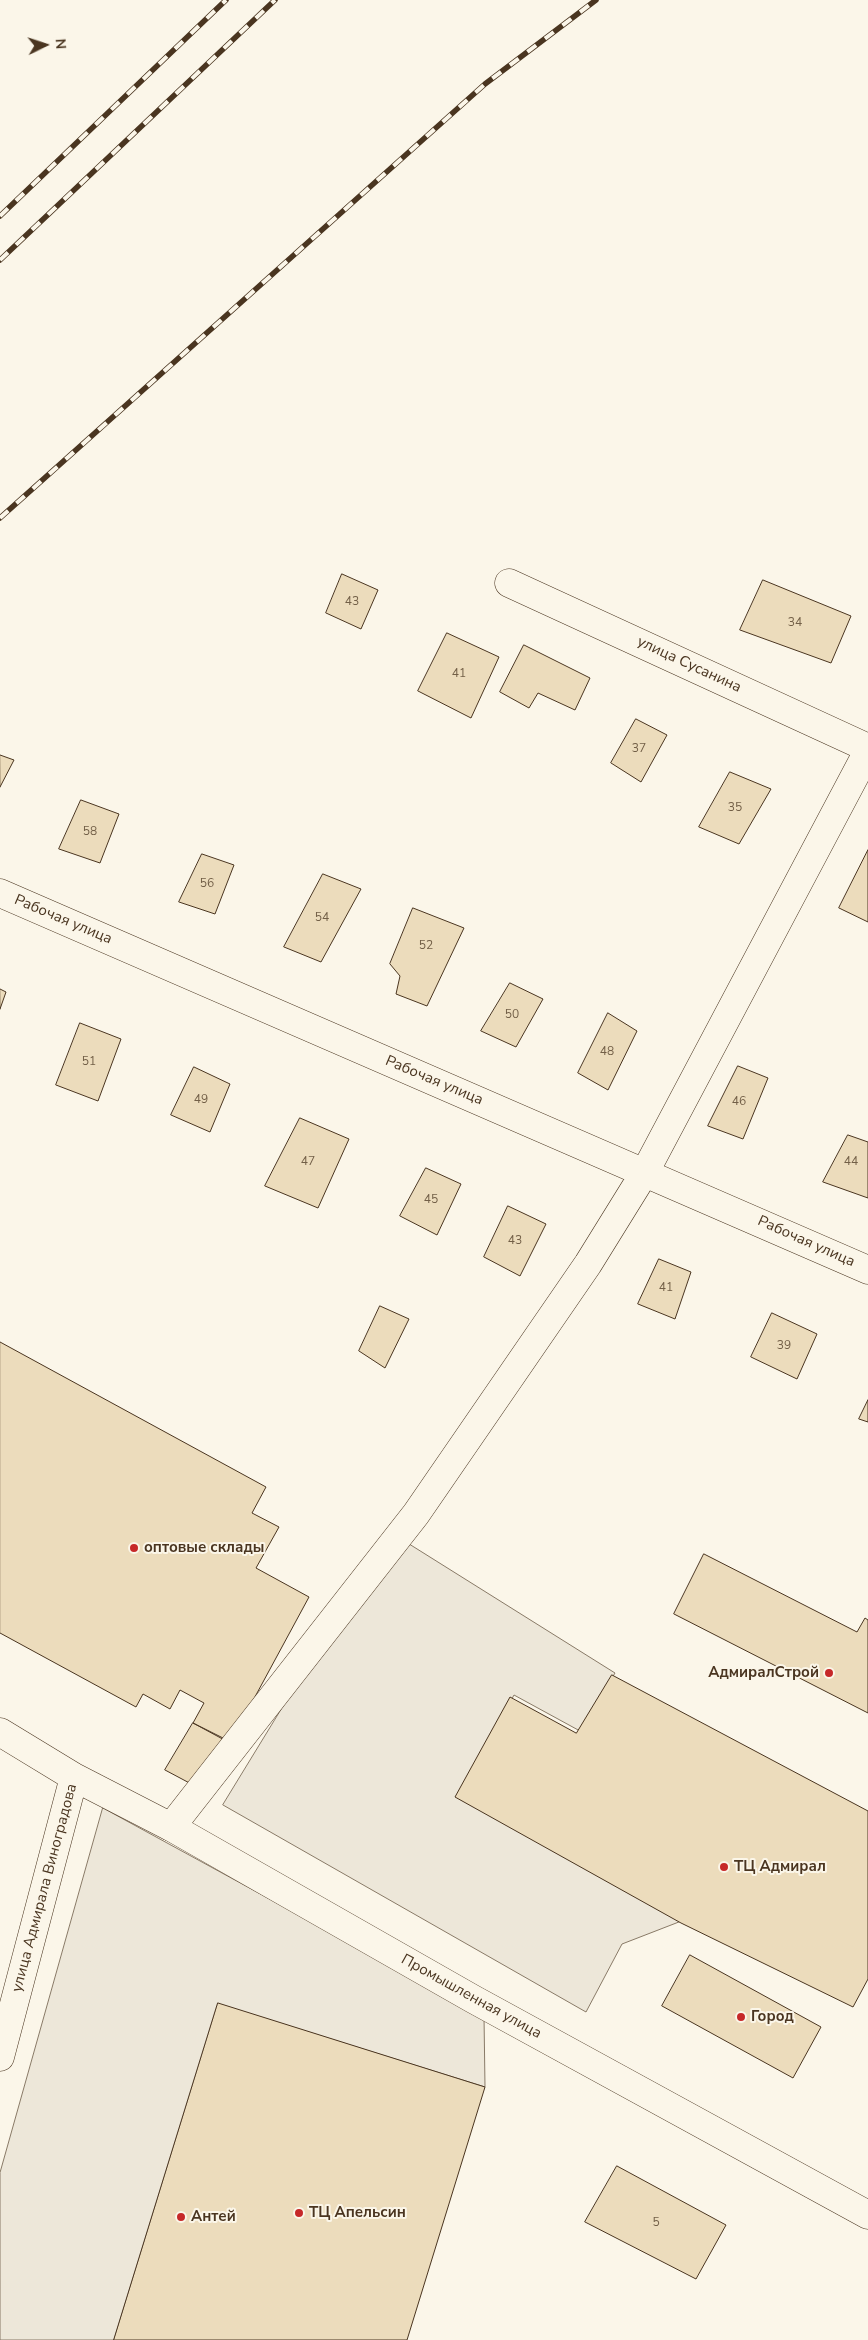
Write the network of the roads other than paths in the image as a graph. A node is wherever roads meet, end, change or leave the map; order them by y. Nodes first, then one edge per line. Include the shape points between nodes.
1 (509, 583) dead end
2 (868, 749) edge
3 (0, 893) edge
4 (645, 1172) junction
5 (868, 1270) edge
6 (0, 1732) edge
7 (74, 1776) junction
8 (171, 1828) junction
9 (0, 2057) edge
10 (868, 2215) edge

1 - 2 street, улица Сусанина
2 - 4 street
3 - 4 street, Рабочая улица
4 - 5 street, Рабочая улица
4 - 8 street via 588,1264 416,1514
6 - 7 street, Промышленная улица
7 - 8 street, Промышленная улица
7 - 9 street, улица Адмирала Виноградова
8 - 10 street, Промышленная улица via 473,1999

